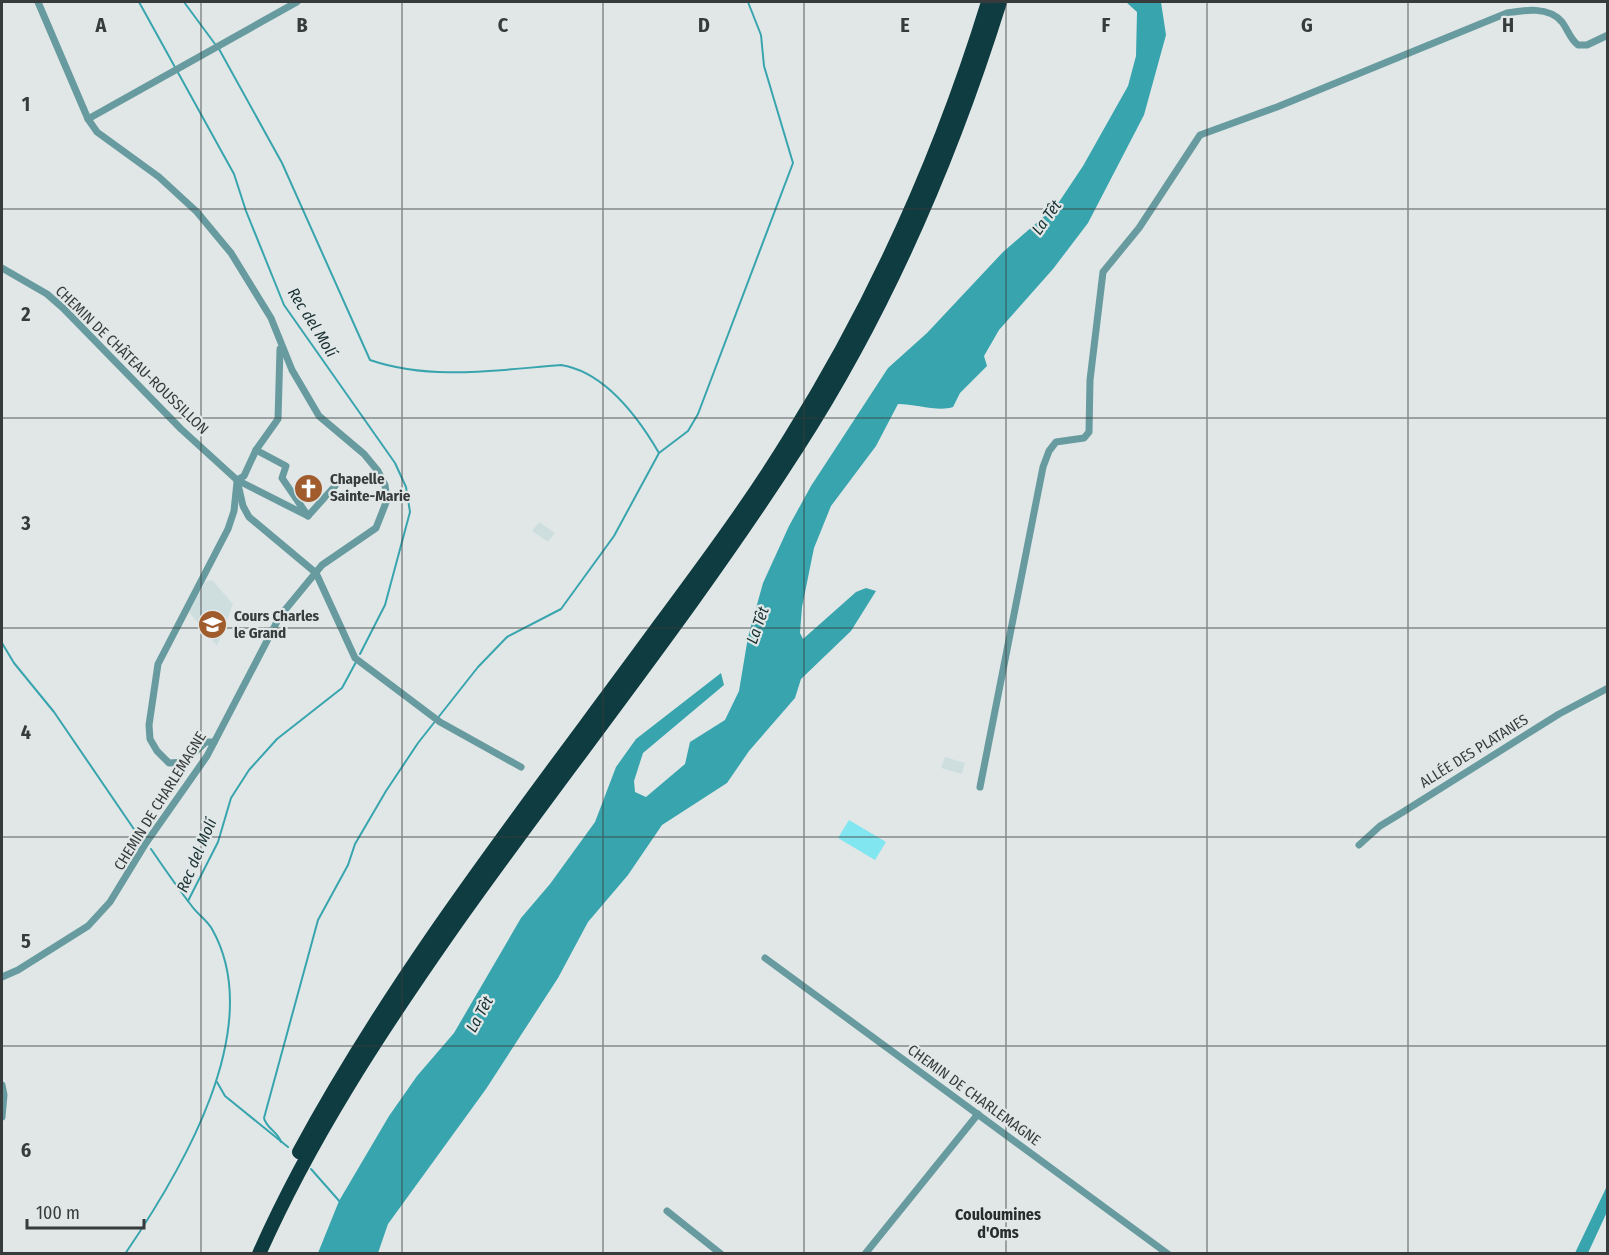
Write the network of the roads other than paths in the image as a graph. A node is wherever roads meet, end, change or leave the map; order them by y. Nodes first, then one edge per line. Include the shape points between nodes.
1 (38, 2) edge
2 (297, 2) edge
3 (988, 2) edge
4 (1000, 2) edge
5 (1608, 35) edge
6 (88, 119) junction
7 (2, 268) edge
8 (280, 346) junction
9 (256, 450) junction
10 (237, 480) junction
11 (335, 486) dead end
12 (308, 516) junction
13 (316, 573) junction
14 (1608, 688) edge
15 (214, 742) junction
16 (521, 767) dead end
17 (980, 787) dead end
18 (1359, 845) dead end
19 (765, 958) dead end
20 (2, 977) edge
21 (2, 1085) edge
22 (978, 1114) junction
23 (2, 1118) edge
24 (667, 1211) dead end
25 (249, 1254) edge
26 (259, 1254) edge
27 (721, 1254) edge
28 (865, 1254) edge
29 (1168, 1254) edge

1 - 6 street
2 - 6 street
3 - 25 highway via 961,85 895,246 813,401 738,516 376,1018 313,1125
4 - 26 highway via 944,165 900,262 841,376 755,512 384,1027 284,1197
5 - 17 street via 1578,45 1558,18 1535,10 1507,13 1200,135 1139,228 1103,272 1090,380 1089,432 1084,438 1056,442 1043,467
6 - 8 street via 97,132 197,212 231,253 271,318
7 - 10 street, CHEMIN DE CHÂTEAU-ROUSSILLON via 63,308 181,429
8 - 9 street via 278,419
8 - 13 street, CHEMIN DE CHARLEMAGNE via 319,416 364,454 385,484 387,500 376,528
9 - 10 street via 244,476
9 - 12 street via 286,466 282,478
10 - 12 street, CHEMIN DE CHÂTEAU-ROUSSILLON
10 - 13 street via 249,517
10 - 15 street via 228,529 158,664 148,725 150,739 169,763 184,762 206,742
11 - 12 street
13 - 15 street, CHEMIN DE CHARLEMAGNE via 280,616
13 - 16 street via 357,660 435,718
14 - 18 street, ALLÉE DES PLATANES via 1559,714 1380,826
15 - 20 street, CHEMIN DE CHARLEMAGNE via 110,902 88,926
19 - 22 street, CHEMIN DE CHARLEMAGNE
21 - 23 street
22 - 28 street
22 - 29 street, CHEMIN DE CHARLEMAGNE
24 - 27 street

